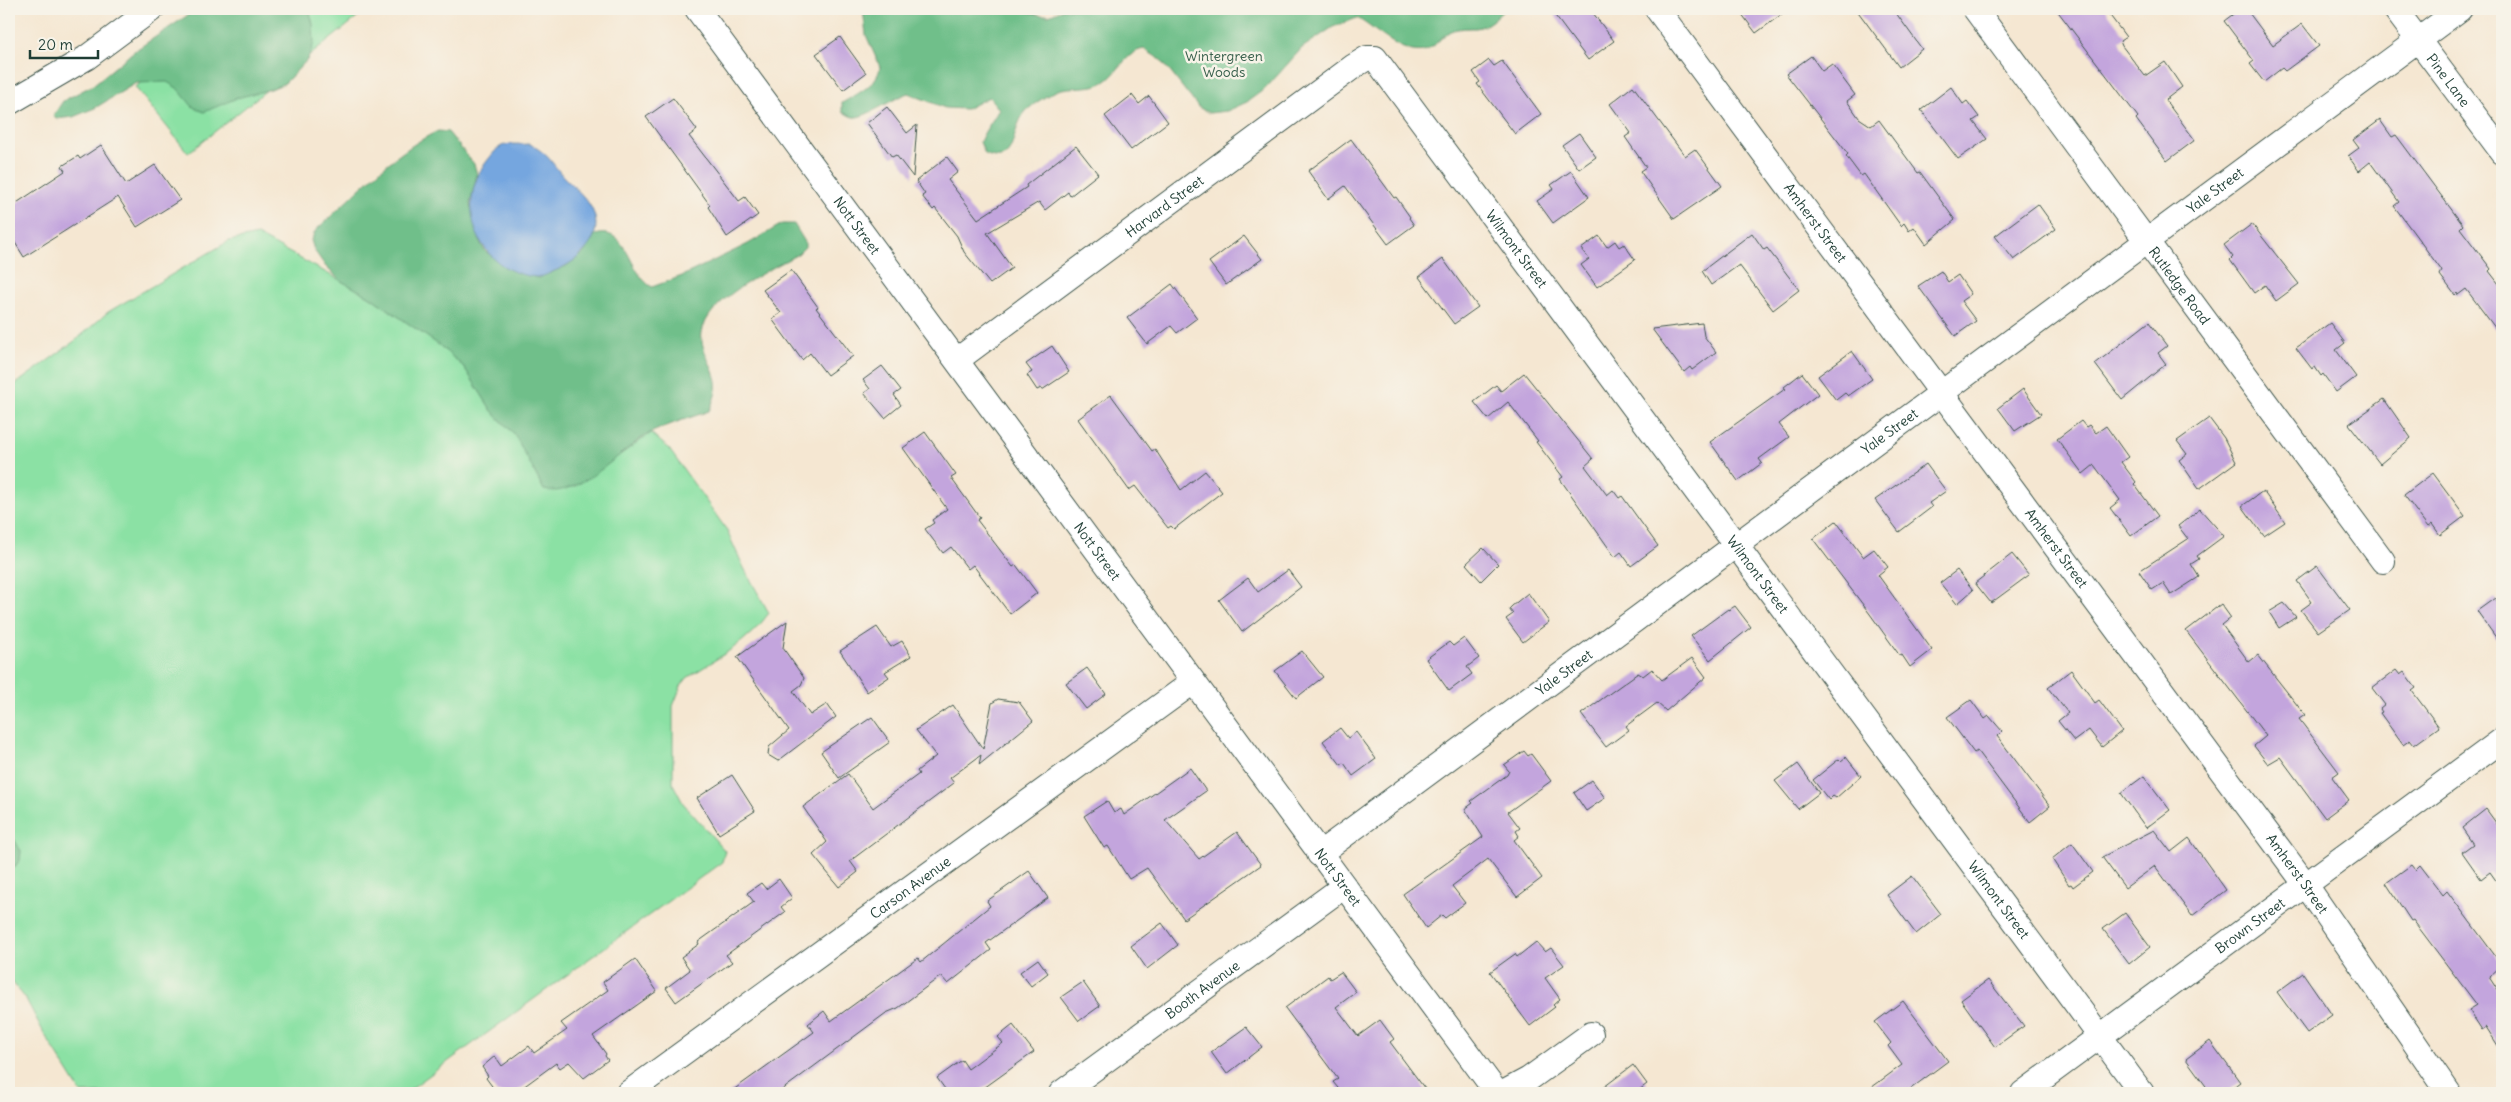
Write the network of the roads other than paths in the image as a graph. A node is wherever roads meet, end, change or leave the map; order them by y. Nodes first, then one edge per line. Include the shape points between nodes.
1 (152, 9) edge
2 (697, 9) edge
3 (1657, 9) edge
4 (1975, 9) edge
5 (2395, 9) edge
6 (2460, 9) edge
7 (2418, 40) junction
8 (1372, 57) joint
9 (9, 103) edge
10 (2502, 152) edge
11 (2147, 241) junction
12 (957, 360) junction
13 (1942, 393) junction
14 (1736, 545) junction
15 (2383, 561) dead end
16 (1193, 682) junction
17 (2502, 740) edge
18 (1319, 854) junction
19 (2306, 885) junction
20 (1343, 887) junction
21 (1591, 1034) dead end
22 (2100, 1036) junction
23 (628, 1093) edge
24 (1061, 1093) edge
25 (1497, 1093) edge
26 (1503, 1093) edge
27 (2023, 1093) edge
28 (2142, 1093) edge
29 (2449, 1093) edge

1 - 9 street via 86,58
2 - 12 street, Nott Street
3 - 13 street, Amherst Street
4 - 11 street, Rutledge Road
5 - 7 street, Pine Lane
6 - 7 street, Yale Street
7 - 10 street, Pine Lane
7 - 11 street, Yale Street
8 - 12 street, Harvard Street via 1354,66
8 - 14 street, Wilmont Street via 1380,63
11 - 13 street, Yale Street
11 - 15 street, Rutledge Road
12 - 16 street, Nott Street
13 - 14 street, Yale Street
13 - 19 street, Amherst Street
14 - 18 street, Yale Street
14 - 22 street, Wilmont Street
16 - 18 street, Nott Street
16 - 23 street, Carson Avenue
17 - 19 street, Brown Street
18 - 20 street, Nott Street
19 - 22 street, Brown Street
19 - 29 street, Amherst Street
20 - 24 street, Booth Avenue
20 - 25 street, Nott Street
21 - 26 street via 1529,1079
22 - 27 street, Brown Street
22 - 28 street, Wilmont Street

